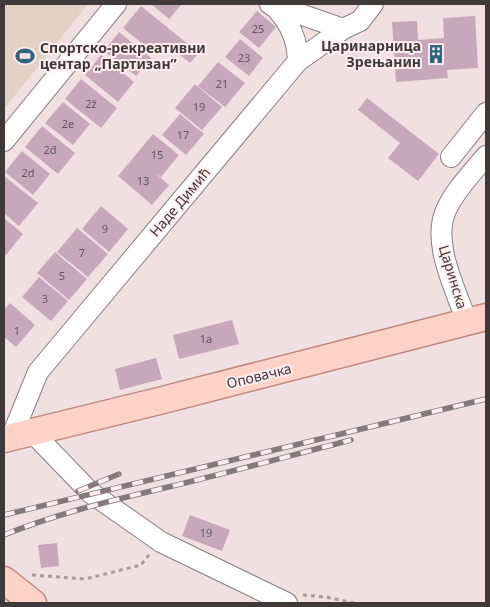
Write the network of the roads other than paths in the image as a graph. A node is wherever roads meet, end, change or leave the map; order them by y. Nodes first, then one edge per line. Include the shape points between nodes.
1 (116, 4) edge
2 (373, 4) edge
3 (273, 6) edge
4 (343, 29) junction
5 (298, 61) junction
6 (486, 113) edge
7 (4, 141) edge
8 (486, 156) edge
9 (451, 157) dead end
10 (477, 320) edge
11 (14, 430) edge
12 (4, 580) edge
13 (33, 603) edge
14 (287, 603) edge

1 - 7 street
2 - 4 street, Наде Димић via 360,20
3 - 4 street
3 - 5 street via 293,31
4 - 5 street, Наде Димић
5 - 11 street, Наде Димић via 38,372
6 - 9 street
8 - 10 street, Царинска via 454,196 440,228 444,256
10 - 11 main road, Оповачка via 178,396
11 - 14 street via 91,494 161,542
12 - 13 main road

